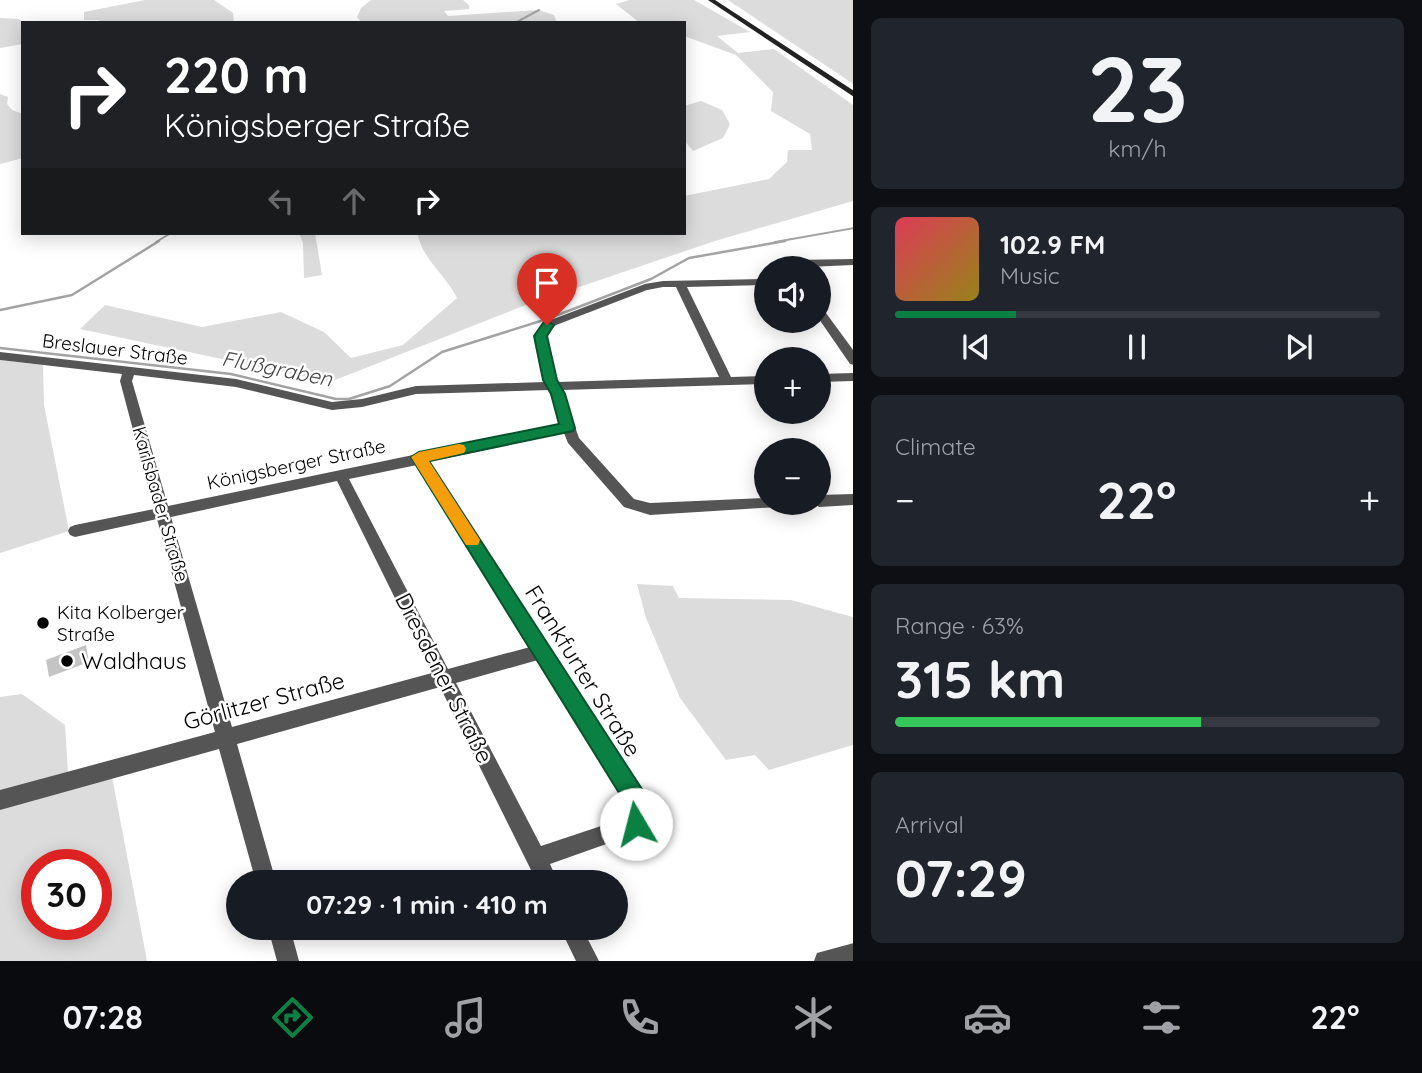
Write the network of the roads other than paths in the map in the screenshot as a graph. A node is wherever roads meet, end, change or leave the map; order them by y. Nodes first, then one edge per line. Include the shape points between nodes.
1 (710, 0) edge
2 (721, 0) edge
3 (853, 88) edge
4 (853, 95) edge
5 (853, 262) edge
6 (831, 263) edge
7 (754, 282) edge
8 (680, 284) junction
9 (831, 329) edge
10 (0, 356) edge
11 (853, 362) edge
12 (130, 370) junction
13 (853, 377) edge
14 (831, 378) edge
15 (754, 380) edge
16 (727, 381) junction
17 (553, 386) junction
18 (567, 428) junction
19 (419, 457) junction
20 (340, 474) junction
21 (853, 499) edge
22 (831, 500) edge
23 (754, 504) edge
24 (164, 512) junction
25 (75, 531) dead end
26 (542, 651) junction
27 (443, 678) junction
28 (225, 737) junction
29 (0, 800) edge
30 (536, 858) junction
31 (263, 870) edge
32 (542, 870) edge
33 (282, 940) edge
34 (577, 940) edge
35 (853, 954) edge
36 (288, 961) edge
37 (588, 961) edge
38 (825, 961) edge

1 - 4 main road
2 - 3 main road
5 - 6 street
7 - 8 street
8 - 16 street
8 - 17 street via 645,287 547,325 540,336
9 - 11 street
10 - 12 street, Breslauer Straße
12 - 17 street, Breslauer Straße via 264,388 332,406 416,390
12 - 24 street, Karlsbader Straße via 127,381
13 - 14 street
15 - 16 street, Breslauer Straße
16 - 17 street, Breslauer Straße
17 - 18 street
18 - 19 street, Königsberger Straße
18 - 23 street via 635,507
19 - 20 street, Königsberger Straße
19 - 26 street, Frankfurter Straße
20 - 24 street, Königsberger Straße
20 - 27 street, Dresdener Straße
21 - 22 street
24 - 25 street, Königsberger Straße
24 - 28 street, Karlsbader Straße
26 - 27 street, Görlitzer Straße
26 - 30 street, Frankfurter Straße via 641,807 636,824
27 - 28 street, Görlitzer Straße
27 - 30 street, Dresdener Straße
28 - 29 street, Görlitzer Straße
28 - 31 street, Karlsbader Straße
30 - 32 street, Dresdener Straße
33 - 36 street
34 - 37 street
35 - 38 street

